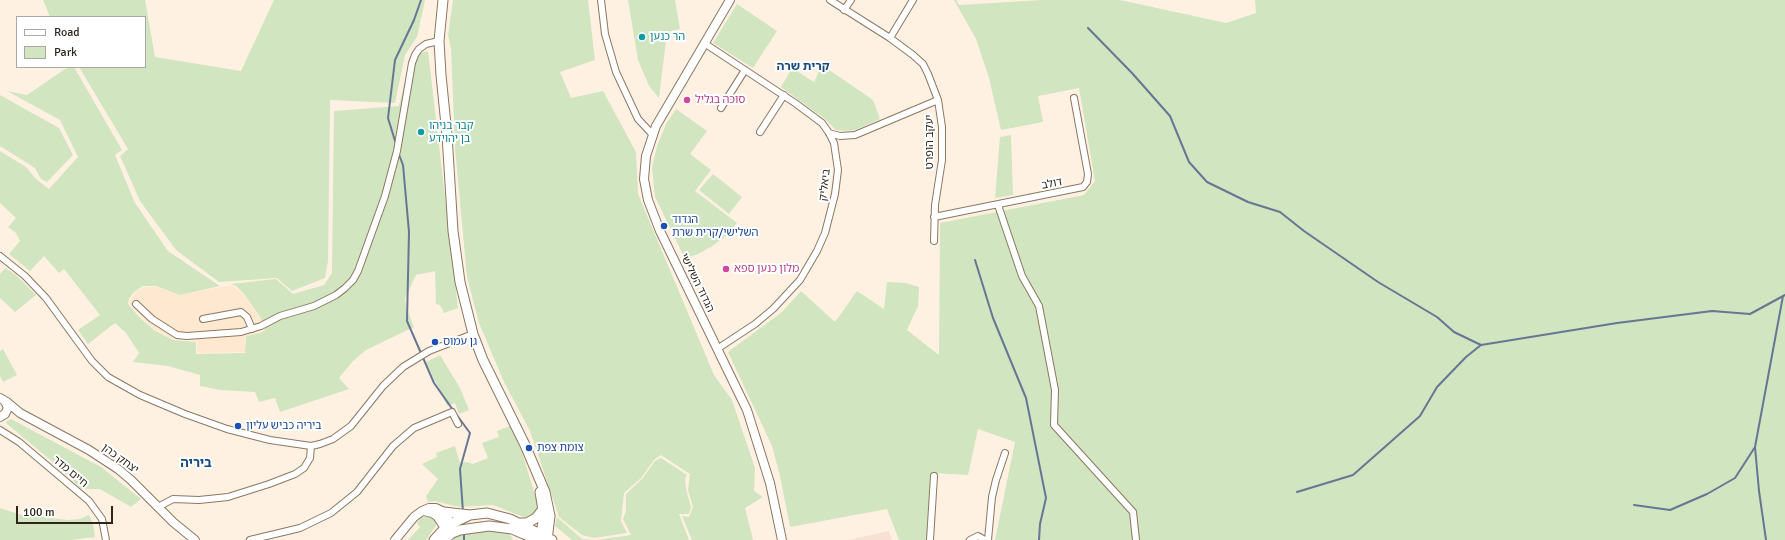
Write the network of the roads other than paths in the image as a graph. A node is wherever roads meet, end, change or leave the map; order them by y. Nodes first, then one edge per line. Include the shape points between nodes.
1 (443, 0) edge
2 (601, 0) edge
3 (730, 0) edge
4 (830, 0) edge
5 (850, 0) edge
6 (913, 0) edge
7 (844, 10) junction
8 (890, 38) junction
9 (439, 41) junction
10 (704, 43) junction
11 (745, 70) junction
12 (784, 95) junction
13 (1074, 98) dead end
14 (938, 100) junction
15 (721, 108) dead end
16 (760, 132) dead end
17 (829, 133) junction
18 (653, 134) junction
19 (998, 205) junction
20 (934, 217) junction
21 (934, 241) dead end
22 (0, 256) edge
23 (136, 304) dead end
24 (203, 319) dead end
25 (252, 329) junction
26 (473, 334) junction
27 (717, 349) junction
28 (2, 399) edge
29 (20, 413) junction
30 (1, 423) edge
31 (458, 424) dead end
32 (311, 446) junction
33 (1005, 453) dead end
34 (934, 476) dead end
35 (540, 481) junction
36 (158, 507) junction
37 (543, 509) junction
38 (422, 511) junction
39 (444, 512) junction
40 (470, 515) junction
41 (520, 523) junction
42 (503, 527) junction
43 (449, 528) junction
44 (543, 539) edge
45 (106, 540) edge
46 (195, 540) edge
47 (250, 540) edge
48 (395, 540) edge
49 (434, 540) edge
50 (444, 540) edge
51 (517, 540) edge
52 (782, 540) edge
53 (930, 540) edge
54 (970, 540) edge
55 (986, 540) edge
56 (1136, 540) edge

1 - 9 main road
2 - 18 street via 605,34 616,72 638,119
3 - 10 street, הגדוד השלישי
4 - 7 street, יעקב הופרט
5 - 7 street
6 - 8 street
7 - 8 street, יעקב הופרט
8 - 14 street, יעקב הופרט via 923,64
9 - 25 street via 431,42 419,49 412,63 392,171 353,280 326,301 280,316
9 - 26 main road via 453,231 460,282
10 - 11 street, ביאליק
10 - 18 street, הגדוד השלישי via 664,110
11 - 12 street, ביאליק
11 - 15 street
12 - 16 street
12 - 17 street, ביאליק via 822,123
13 - 19 street, דולב via 1087,164 1087,182 1083,187 1073,190
14 - 17 street via 855,135 840,136
14 - 20 street, יעקב הופרט via 942,127 942,160
17 - 27 street, ביאליק via 838,170 831,212 817,251 800,280 778,305
18 - 27 street, הגדוד השלישי via 646,156 644,179 651,212
19 - 20 street, דולב
19 - 56 street via 1022,276 1039,306 1055,390 1054,425 1133,512
20 - 21 street, יעקב הופרט
22 - 32 street via 39,290 60,314 96,365 119,384 166,407 227,429 270,440
23 - 25 street via 152,319 177,335 233,333
24 - 25 street via 241,312 247,317
26 - 32 street via 411,361 389,379 346,431 327,442
26 - 35 main road
27 - 52 street, הגדוד השלישי via 741,396 755,432
28 - 29 street, יצחק כהן
28 - 30 street via 8,410
29 - 30 street
29 - 36 street, יצחק כהן via 104,459 131,480
30 - 45 street, חיים מדר via 18,442 89,501 102,519
31 - 47 street via 452,412 414,428 393,446 357,492 331,512 300,528
32 - 36 street via 310,458 304,468 295,474 242,494 199,500 173,499
33 - 55 street via 992,497
34 - 53 street
35 - 37 main road
35 - 44 main road via 549,504 550,516
36 - 46 street, יצחק כהן
37 - 41 main road via 536,518 527,523
37 - 44 main road
38 - 39 street via 436,508
38 - 43 street via 437,516
38 - 48 street
39 - 40 main road
39 - 43 street
40 - 41 main road via 487,513
40 - 43 main road
41 - 44 main road
42 - 43 main road
42 - 44 main road
42 - 51 main road
43 - 49 main road
43 - 50 main road
54 - 55 street via 978,536

